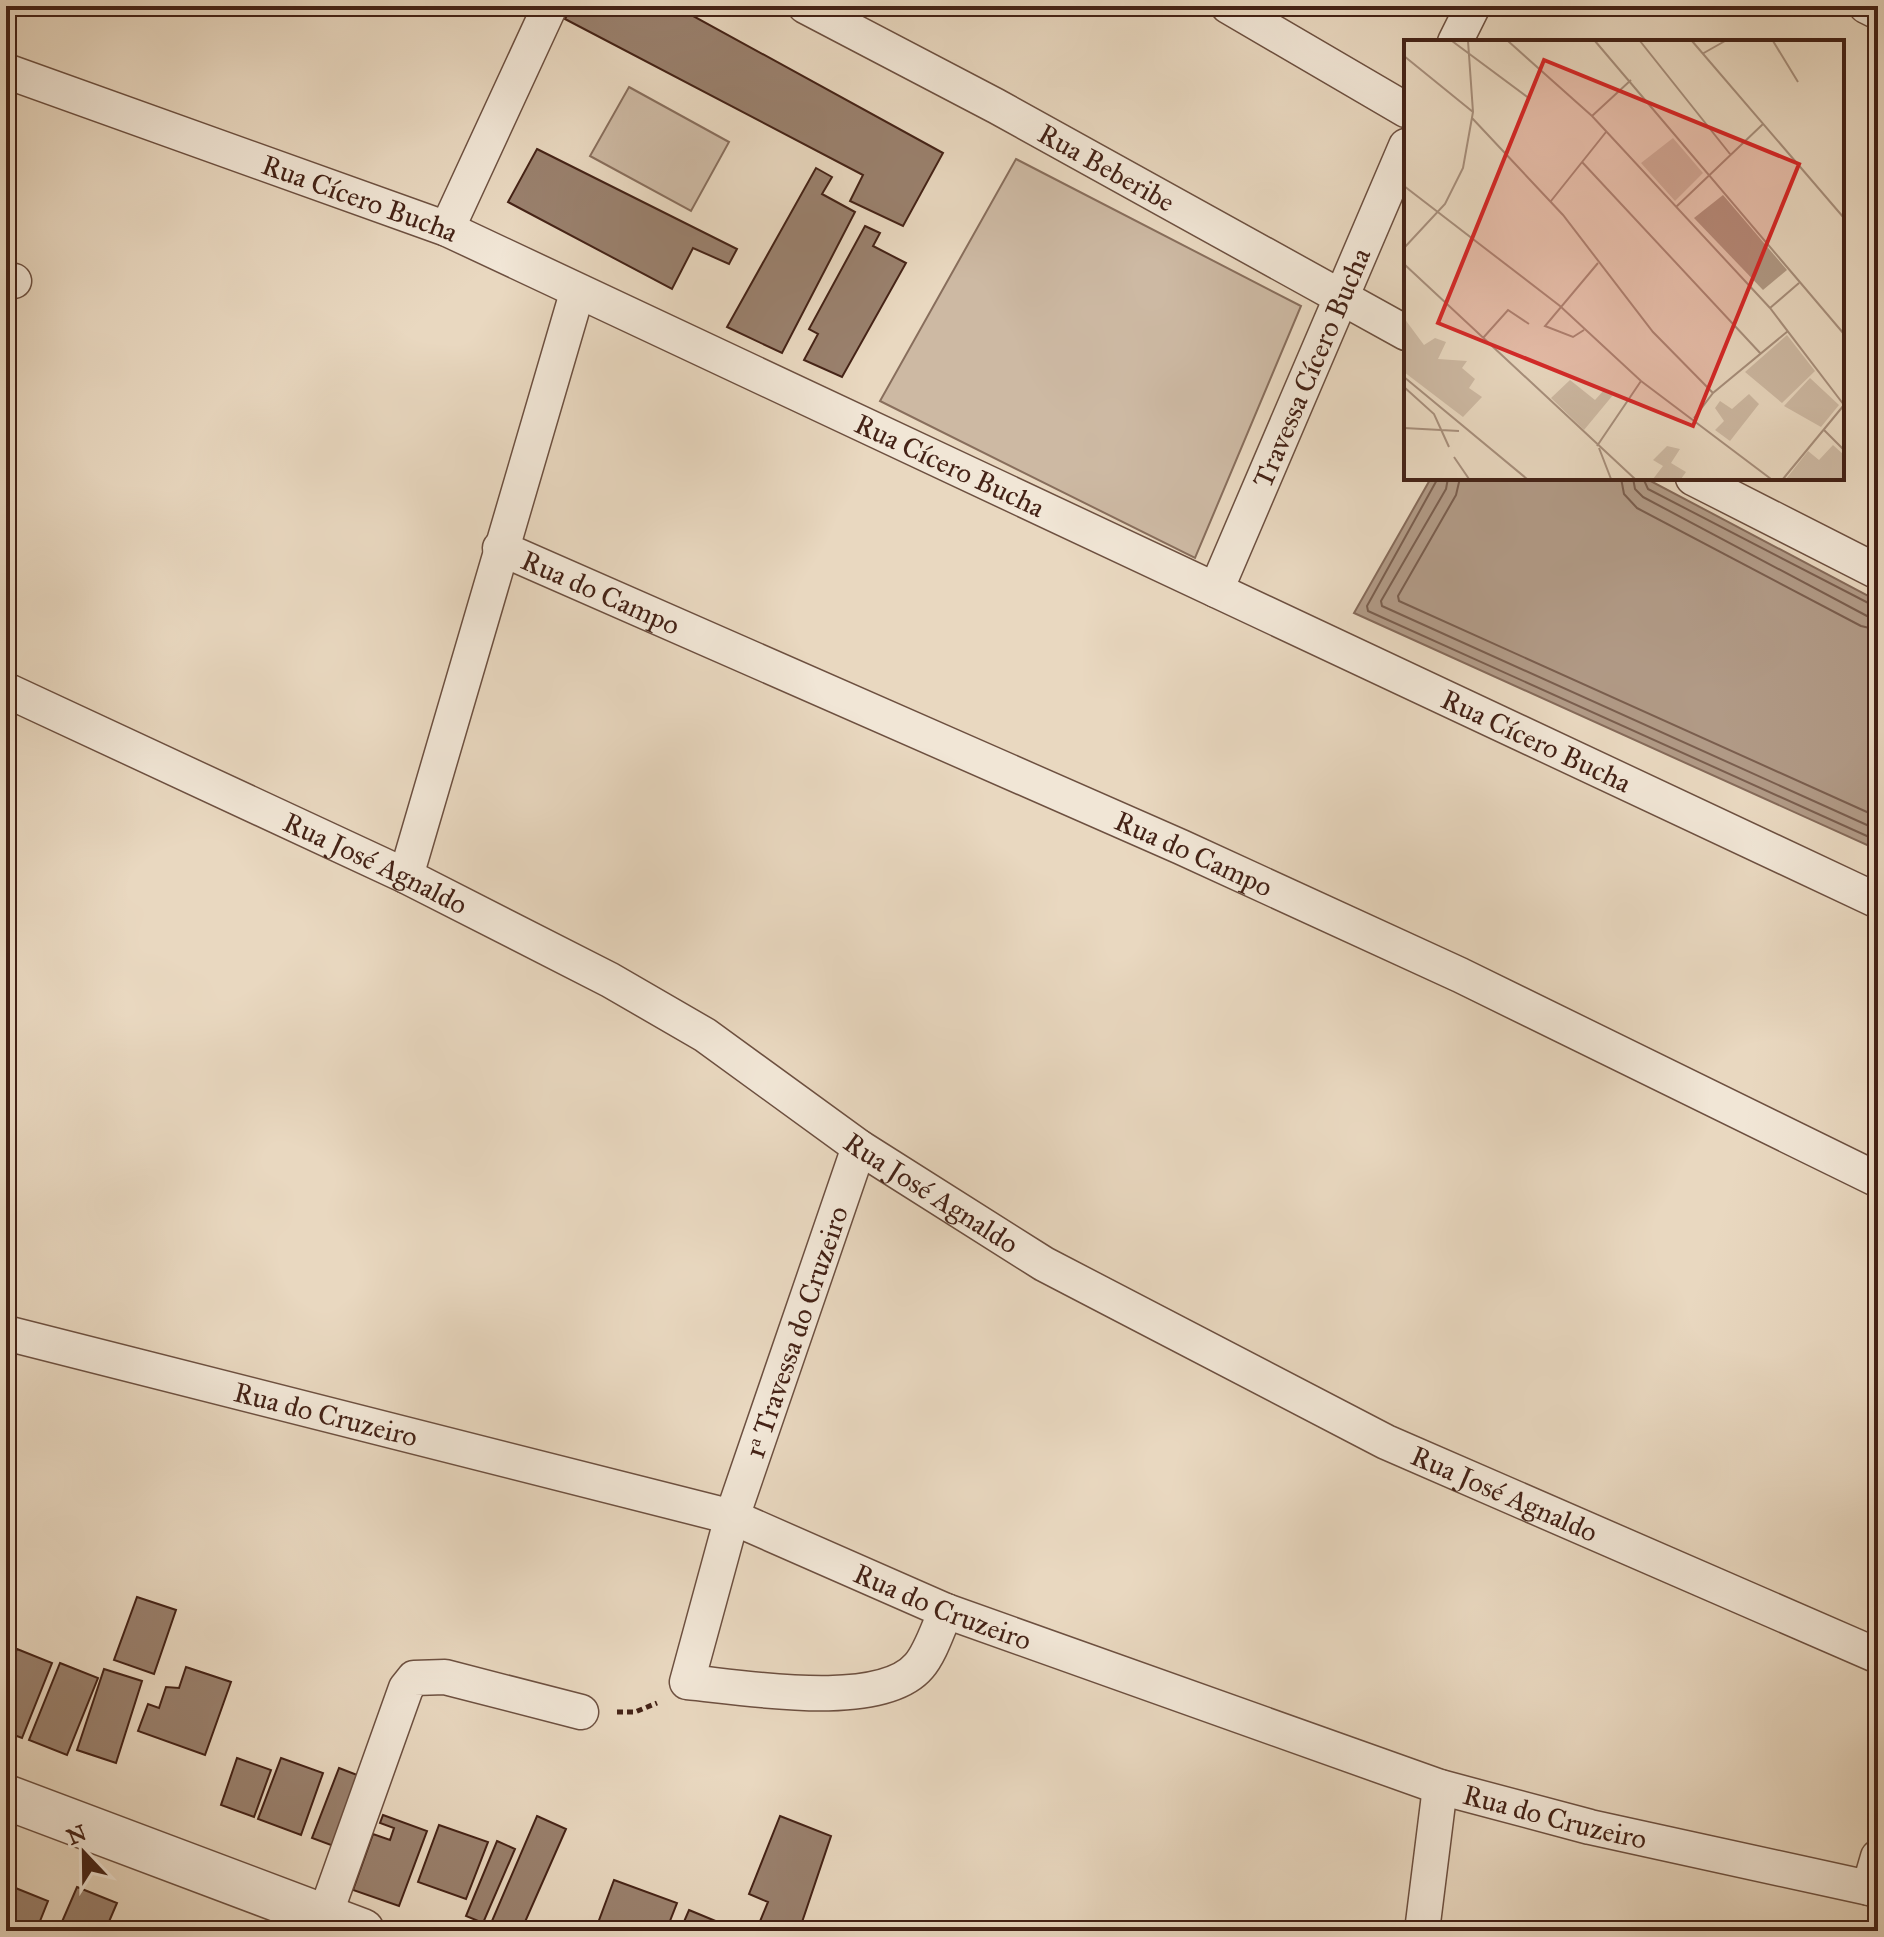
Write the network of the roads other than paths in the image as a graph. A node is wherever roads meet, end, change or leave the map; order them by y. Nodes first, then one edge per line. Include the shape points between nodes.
1 (550, 6) edge
2 (805, 6) edge
3 (1228, 6) edge
4 (1473, 6) edge
5 (1866, 6) edge
6 (1878, 12) edge
7 (1456, 40) edge
8 (6, 71) edge
9 (1404, 109) edge
10 (1404, 151) edge
11 (447, 229) junction
12 (577, 293) junction
13 (1342, 297) junction
14 (1404, 332) edge
15 (1697, 480) edge
16 (500, 548) junction
17 (1878, 572) edge
18 (1216, 590) junction
19 (6, 690) edge
20 (406, 876) junction
21 (1878, 901) edge
22 (859, 1147) junction
23 (1878, 1180) edge
24 (6, 1333) edge
25 (732, 1517) junction
26 (946, 1611) junction
27 (1878, 1656) edge
28 (581, 1712) road end
29 (1440, 1787) junction
30 (6, 1797) edge
31 (1875, 1878) edge
32 (344, 1923) edge
33 (1422, 1931) edge

1 - 11 street
2 - 13 street, Rua Beberibe
3 - 9 street
4 - 7 street
5 - 6 street
8 - 11 street, Rua Cícero Bucha
10 - 13 street, Travessa Cícero Bucha
11 - 12 street, Rua Cícero Bucha
12 - 16 street
12 - 18 street, Rua Cícero Bucha
13 - 14 street, Rua Beberibe
13 - 18 street, Travessa Cícero Bucha
15 - 17 street
16 - 20 street
16 - 23 street, Rua do Campo via 1432,962
18 - 21 street, Rua Cícero Bucha
19 - 20 street, Rua José Agnaldo
20 - 22 street, Rua José Agnaldo via 517,929 705,1035
22 - 25 street, 1ᵃ Travessa do Cruzeiro
22 - 27 street, Rua José Agnaldo via 1044,1264 1386,1442
24 - 25 street, Rua do Cruzeiro
25 - 26 street, Rua do Cruzeiro
25 - 26 street, 1ᵃ Travessa do Cruzeiro via 687,1682 802,1692 892,1684 920,1665
26 - 29 street, Rua do Cruzeiro
28 - 32 street via 445,1677 414,1678 406,1688
29 - 31 street, Rua do Cruzeiro via 1590,1827
29 - 33 street
30 - 32 street

